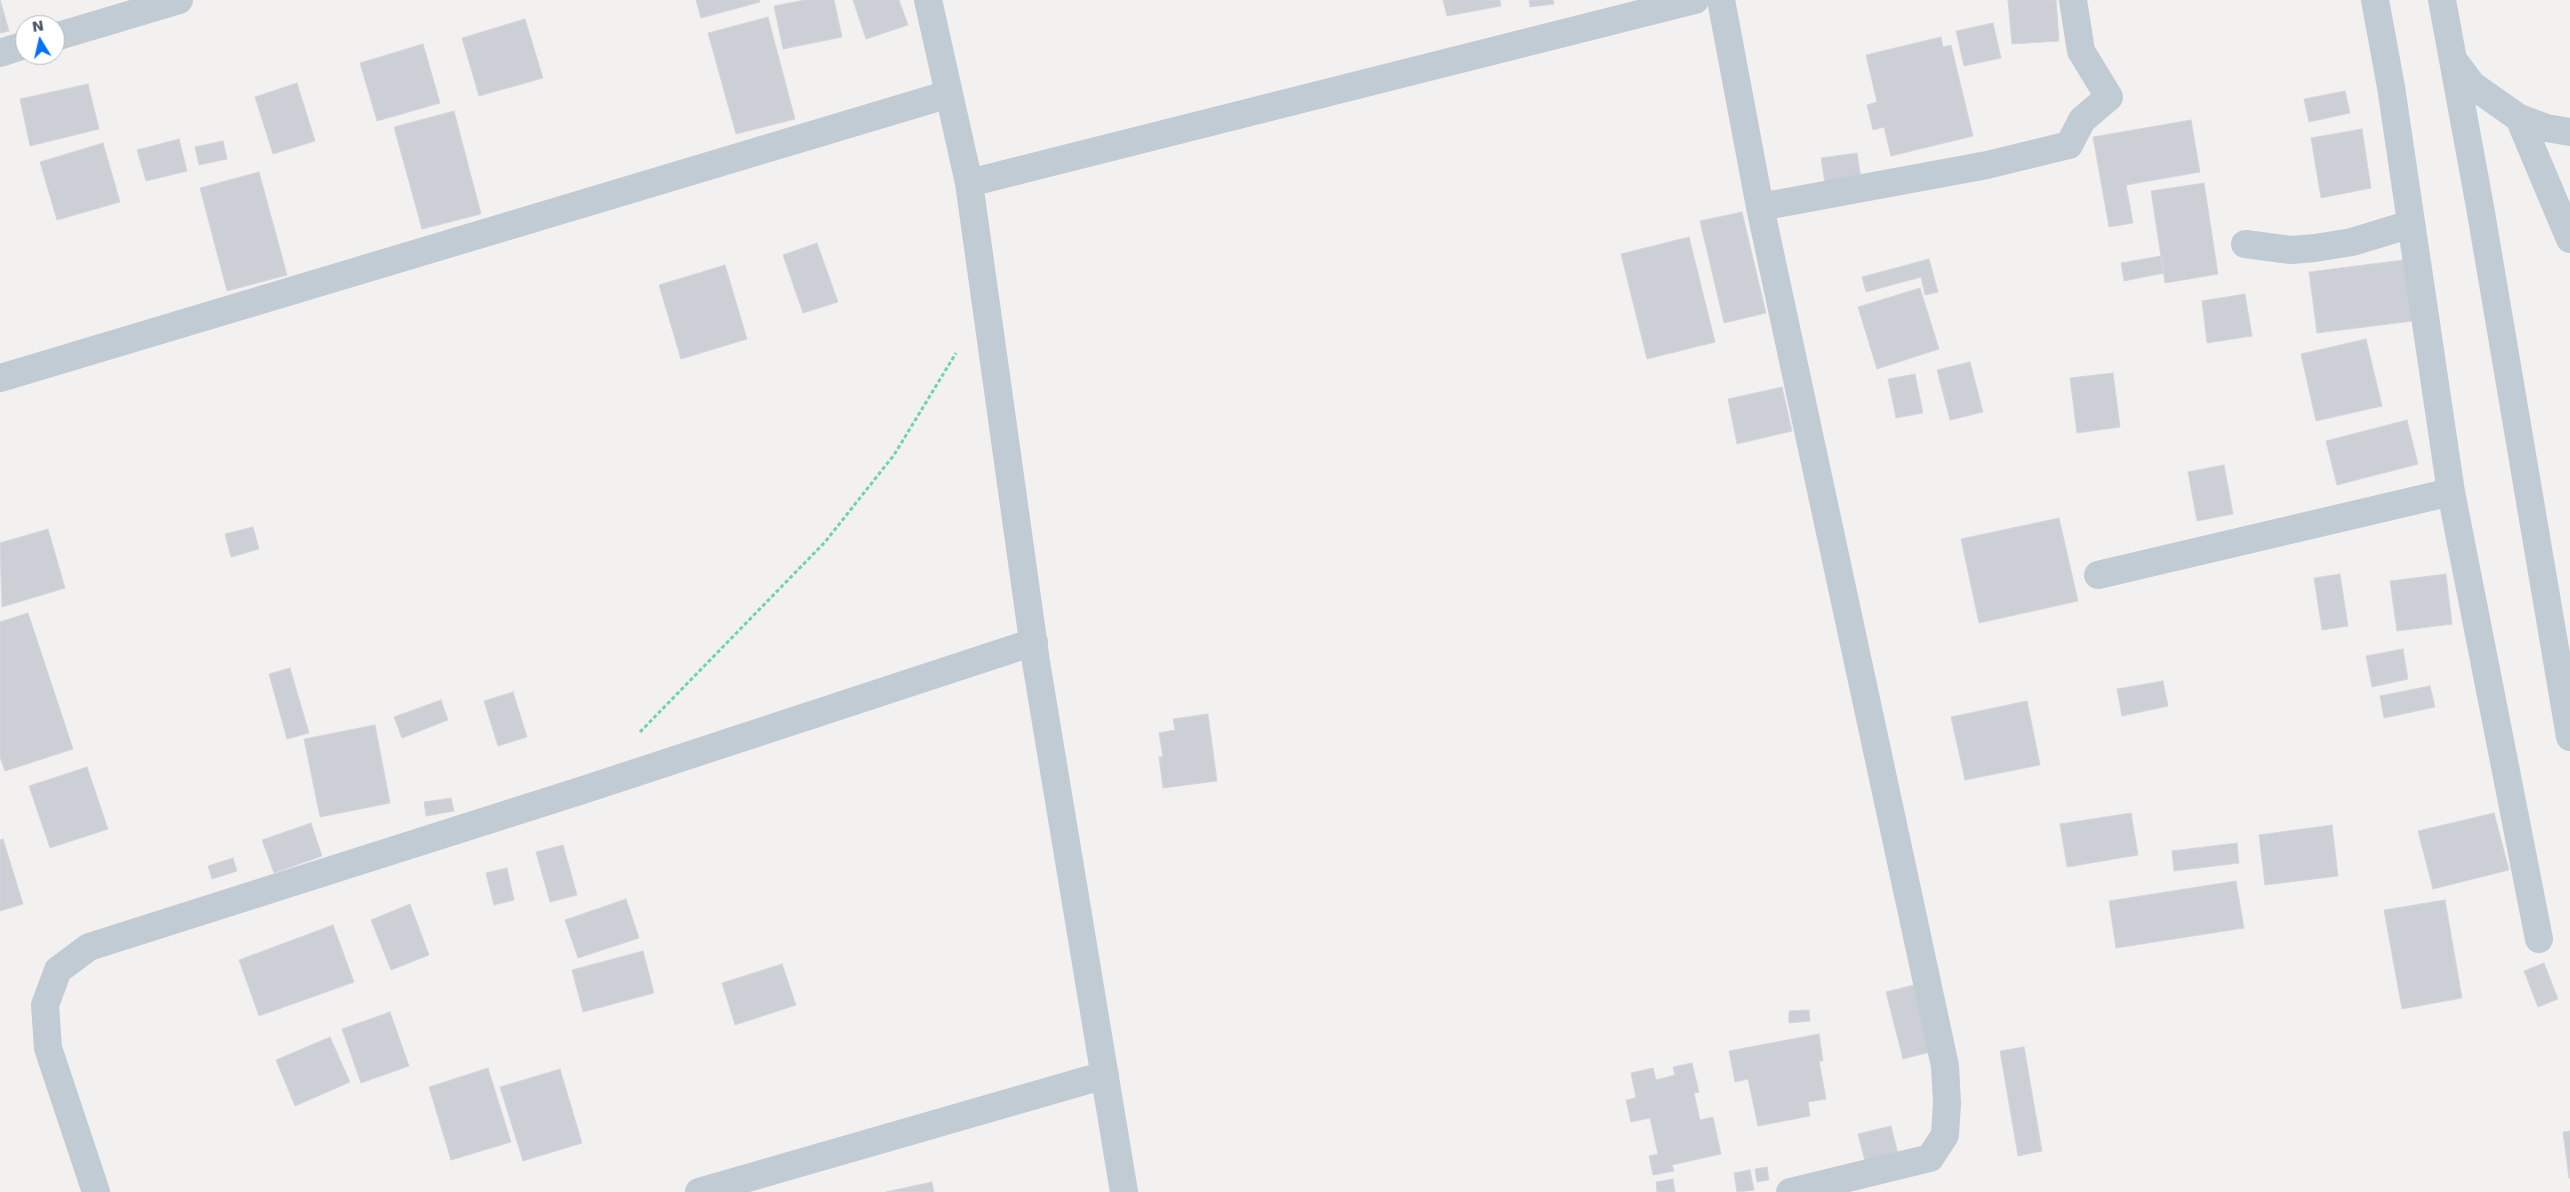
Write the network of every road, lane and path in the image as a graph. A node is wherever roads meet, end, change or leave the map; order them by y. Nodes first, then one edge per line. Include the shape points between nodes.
1 (179, 0) edge
2 (928, 0) edge
3 (1695, 0) edge
4 (1721, 0) edge
5 (2073, 0) edge
6 (2375, 0) edge
7 (2442, 0) edge
8 (65, 33) edge
9 (15, 48) edge
10 (0, 53) edge
11 (2454, 60) junction
12 (948, 94) junction
13 (2520, 118) junction
14 (2570, 132) edge
15 (968, 183) junction
16 (1760, 207) junction
17 (2411, 224) junction
18 (2570, 239) edge
19 (2245, 244) dead end
20 (985, 304) junction
21 (0, 378) edge
22 (2451, 492) junction
23 (2098, 575) dead end
24 (1034, 642) junction
25 (2565, 690) edge
26 (639, 733) dead end
27 (2570, 737) edge
28 (2539, 939) dead end
29 (1105, 1075) junction
30 (96, 1192) edge
31 (699, 1192) edge
32 (1124, 1192) edge
33 (1790, 1192) edge

1 - 8 street
2 - 12 street
3 - 15 street
4 - 16 street
5 - 16 street via 2082,51 2109,98 2082,120 2069,145 1987,165
6 - 17 street
7 - 11 street
9 - 10 street
11 - 13 street via 2472,85
11 - 25 street
12 - 15 street
12 - 21 street
13 - 14 street via 2546,128
13 - 18 street
15 - 20 street
16 - 33 street via 1945,1066 1947,1103 1945,1135 1930,1158
17 - 19 street via 2352,242 2315,248 2291,250
17 - 22 street
20 - 24 street
20 - 26 path via 894,455 825,542
22 - 23 street
22 - 28 street
24 - 29 street
24 - 30 street via 89,947 58,970 45,1005 48,1048
25 - 27 street
29 - 31 street
29 - 32 street

